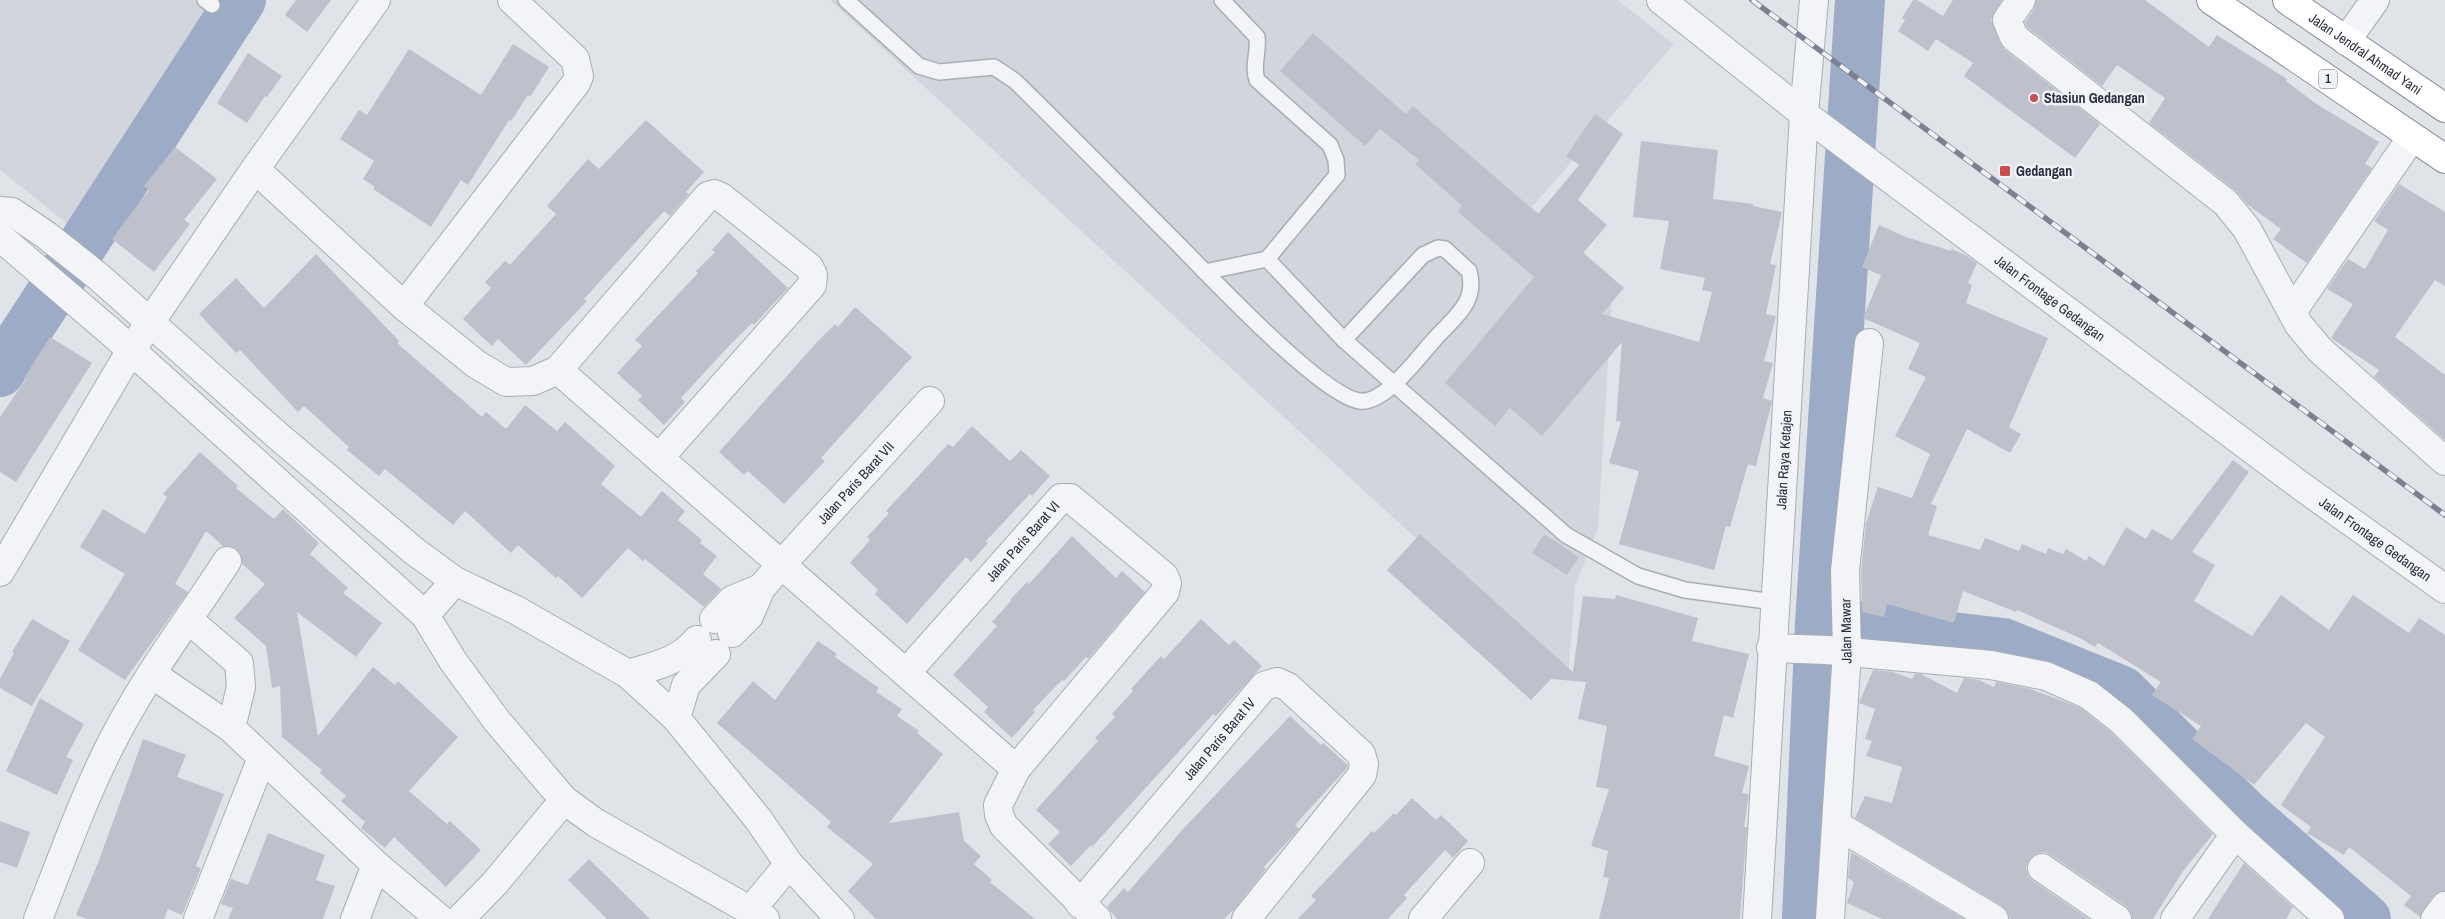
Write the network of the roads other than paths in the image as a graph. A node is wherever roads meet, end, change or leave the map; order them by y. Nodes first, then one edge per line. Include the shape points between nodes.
1 (376, 0) edge
2 (512, 0) edge
3 (846, 0) edge
4 (1222, 0) edge
5 (1661, 0) edge
6 (1814, 0) edge
7 (2021, 0) edge
8 (2211, 0) edge
9 (2286, 0) edge
10 (2375, 0) edge
11 (2346, 41) junction
12 (2445, 108) edge
13 (1804, 114) junction
14 (2412, 137) junction
15 (2445, 159) edge
16 (255, 169) junction
17 (4, 218) edge
18 (0, 237) edge
19 (1267, 259) junction
20 (1205, 272) junction
21 (404, 306) junction
22 (2292, 312) junction
23 (150, 323) junction
24 (1344, 340) junction
25 (1869, 343) dead end
26 (131, 350) junction
27 (558, 370) junction
28 (1394, 383) junction
29 (930, 401) dead end
30 (278, 436) junction
31 (659, 458) junction
32 (256, 460) junction
33 (2445, 461) edge
34 (227, 560) dead end
35 (781, 565) junction
36 (0, 572) edge
37 (455, 581) junction
38 (2445, 589) edge
39 (1774, 602) junction
40 (425, 615) junction
41 (189, 620) junction
42 (723, 626) dead end
43 (1780, 648) junction
44 (1837, 651) junction
45 (906, 673) junction
46 (152, 674) junction
47 (628, 674) junction
48 (676, 718) junction
49 (231, 728) junction
50 (262, 758) junction
51 (1016, 769) junction
52 (564, 800) junction
53 (1837, 825) junction
54 (2235, 834) junction
55 (1470, 863) dead end
56 (789, 864) junction
57 (376, 865) junction
58 (2042, 868) dead end
59 (2445, 906) edge
60 (1089, 912) edge
61 (758, 915) edge
62 (38, 919) edge
63 (198, 919) edge
64 (355, 919) edge
65 (440, 919) edge
66 (460, 919) edge
67 (840, 919) edge
68 (1246, 919) edge
69 (1423, 919) edge
70 (1757, 919) edge
71 (1830, 919) edge
72 (1994, 919) edge
73 (2118, 919) edge
74 (2175, 919) edge
75 (2330, 919) edge
76 (2435, 919) edge

1 - 16 street
2 - 21 street via 575,59 579,76
3 - 20 lane via 919,66 939,72 994,67 1015,81
4 - 19 lane via 1257,38 1254,71 1257,80 1330,145 1336,160 1337,175
5 - 13 street, Jalan Frontage Gedangan
6 - 13 street, Jalan Raya Ketajen
7 - 22 street via 2007,20 2014,36 2226,202 2248,228
8 - 14 highway, 1
9 - 11 highway, Jalan Jendral Ahmad Yani
10 - 11 street
11 - 12 highway, Jalan Jendral Ahmad Yani
13 - 38 street, Jalan Frontage Gedangan via 2301,486
13 - 39 street, Jalan Raya Ketajen
14 - 15 highway, 1
14 - 22 street
16 - 21 street
16 - 23 street
17 - 23 street via 46,235
18 - 26 street
19 - 20 lane
19 - 24 lane
20 - 28 lane via 1307,368 1340,394 1362,401 1382,396
21 - 27 street via 476,364 506,382 533,380
22 - 33 street via 2320,350
23 - 26 street
23 - 30 street
24 - 28 lane
24 - 28 lane via 1423,255 1438,248 1446,249 1469,271 1471,293 1460,311
25 - 44 street, Jalan Mawar
26 - 32 street
26 - 36 street
27 - 31 street
27 - 31 street via 708,196 721,197 809,267 813,275 812,285
28 - 39 lane via 1546,518 1574,539 1638,576 1685,590
29 - 35 street, Jalan Paris Barat VII
30 - 32 street
30 - 37 street via 414,551
31 - 35 street
32 - 40 street
34 - 41 street
35 - 42 street, Jalan Paris Barat VII via 761,588 748,616
35 - 45 street
37 - 40 street
37 - 47 street via 516,610
39 - 43 street, Jalan Raya Ketajen
40 - 52 street via 453,661 497,721
41 - 46 street
41 - 49 street via 239,662 241,687
43 - 44 street
43 - 70 street, Jalan Raya Ketajen
44 - 53 street, Jalan Mawar
44 - 54 street via 1991,665 2046,676 2089,695 2122,721
45 - 51 street
45 - 51 street, Jalan Paris Barat VI via 1061,498 1070,498 1164,576 1167,583 1165,592
46 - 49 street
46 - 62 street via 94,779
47 - 48 street
47 - 48 street via 670,662 688,650 706,647 686,685
48 - 56 street via 758,819
49 - 50 street
50 - 57 street
50 - 63 street
51 - 60 street via 998,804 1004,826
52 - 61 street via 596,823
52 - 66 street via 495,883
53 - 71 street, Jalan Mawar
53 - 72 street
54 - 74 street
54 - 75 street
55 - 69 street
56 - 61 street
56 - 67 street
57 - 64 street
57 - 65 street
58 - 73 street
59 - 76 street
60 - 68 street, Jalan Paris Barat IV via 1264,686 1277,682 1288,687 1361,754 1364,764 1362,775

